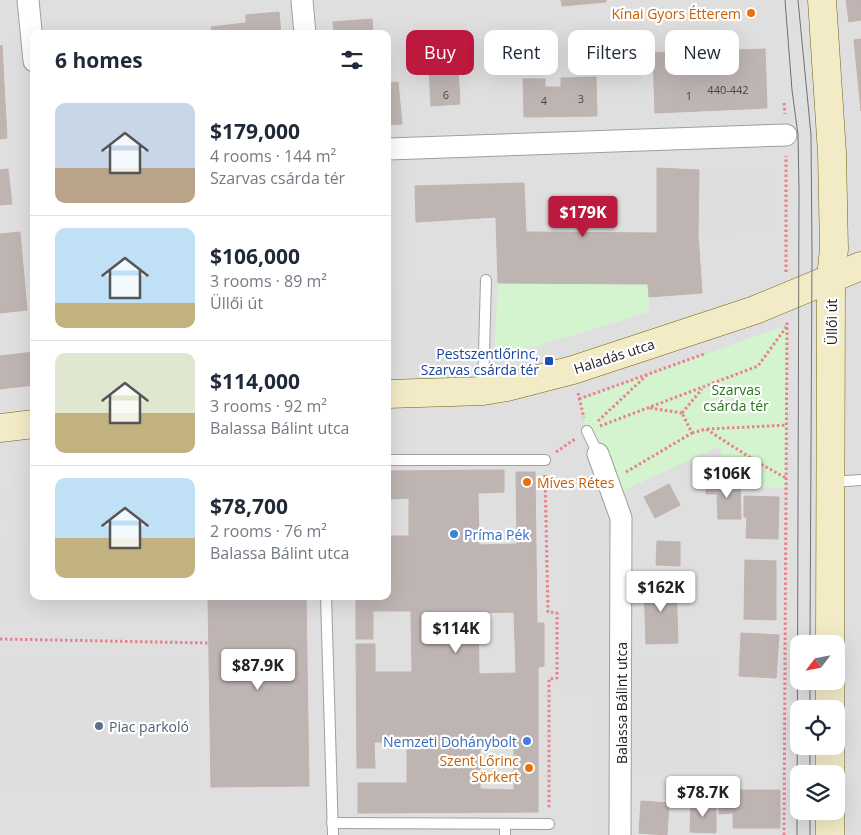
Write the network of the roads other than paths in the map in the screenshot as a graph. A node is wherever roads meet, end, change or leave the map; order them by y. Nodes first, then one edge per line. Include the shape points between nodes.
1 (28, 0) edge
2 (302, 0) edge
3 (822, 0) edge
4 (31, 30) edge
5 (305, 30) edge
6 (786, 135) road end
7 (391, 149) edge
8 (861, 266) edge
9 (831, 278) junction
10 (486, 280) dead end
11 (483, 391) junction
12 (391, 394) edge
13 (30, 424) edge
14 (0, 428) edge
15 (587, 431) road end
16 (598, 454) joint
17 (391, 460) edge
18 (545, 460) road end
19 (861, 480) edge
20 (830, 482) junction
21 (326, 600) edge
22 (830, 635) edge
23 (830, 820) edge
24 (332, 823) junction
25 (506, 824) junction
26 (549, 824) road end
27 (332, 835) edge
28 (506, 835) edge
29 (620, 835) edge
30 (830, 835) edge

1 - 4 street
2 - 5 street
3 - 9 main road, Üllői út via 832,153 834,249
6 - 7 street
8 - 9 main road, Haladás utca
9 - 11 main road, Haladás utca via 754,310 573,370
9 - 20 main road, Üllői út
10 - 11 lane
11 - 12 main road, Haladás utca
13 - 14 main road
15 - 16 lane
16 - 29 street, Balassa Bálint utca via 622,518
17 - 18 lane
19 - 20 lane
20 - 22 main road, Üllői út
21 - 24 lane
23 - 30 main road
24 - 25 lane
24 - 27 lane
25 - 26 lane
25 - 28 lane

